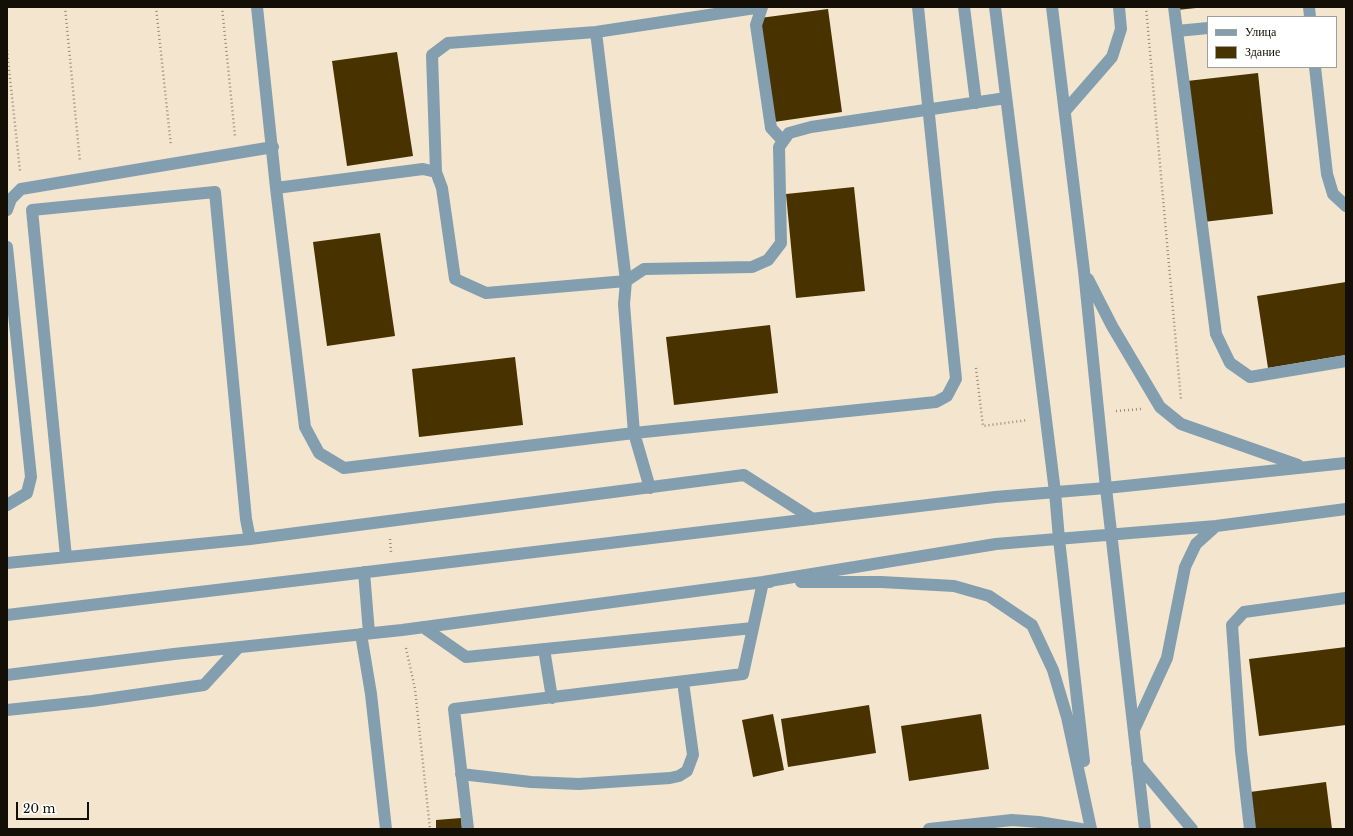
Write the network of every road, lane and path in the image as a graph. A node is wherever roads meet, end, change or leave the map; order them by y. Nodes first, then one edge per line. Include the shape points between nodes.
1 (65, 7) edge
2 (156, 7) edge
3 (222, 7) edge
4 (257, 7) edge
5 (762, 7) edge
6 (918, 7) edge
7 (964, 7) edge
8 (995, 7) edge
9 (1052, 7) edge
10 (1119, 7) edge
11 (1146, 7) edge
12 (1174, 7) edge
13 (1207, 28) edge
14 (1177, 31) junction
15 (596, 32) junction
16 (7, 50) edge
17 (1315, 68) edge
18 (1006, 98) junction
19 (976, 103) junction
20 (928, 110) junction
21 (1065, 111) junction
22 (783, 141) junction
23 (273, 147) junction
24 (237, 153) junction
25 (173, 164) junction
26 (436, 172) junction
27 (82, 179) junction
28 (276, 188) junction
29 (22, 189) junction
30 (1346, 206) edge
31 (7, 210) edge
32 (7, 248) edge
33 (1084, 271) junction
34 (626, 280) junction
35 (1346, 362) edge
36 (1160, 407) junction
37 (1099, 413) junction
38 (1046, 418) junction
39 (1181, 424) junction
40 (983, 426) dead end
41 (634, 433) junction
42 (1346, 463) edge
43 (1303, 466) junction
44 (650, 488) junction
45 (1106, 488) junction
46 (1056, 492) junction
47 (7, 505) edge
48 (1346, 509) edge
49 (813, 519) junction
50 (1216, 526) junction
51 (1112, 535) junction
52 (250, 539) junction
53 (1059, 539) junction
54 (66, 557) junction
55 (7, 563) edge
56 (364, 572) junction
57 (763, 582) junction
58 (1346, 598) edge
59 (7, 615) edge
60 (423, 627) junction
61 (753, 628) junction
62 (402, 630) junction
63 (365, 634) junction
64 (238, 648) junction
65 (544, 650) junction
66 (7, 675) edge
67 (683, 682) junction
68 (552, 698) junction
69 (7, 710) edge
70 (1134, 731) junction
71 (1137, 763) junction
72 (461, 774) junction
73 (386, 829) edge
74 (430, 829) edge
75 (468, 829) edge
76 (929, 829) edge
77 (1081, 829) edge
78 (1091, 829) edge
79 (1145, 829) edge
80 (1192, 829) edge
81 (1250, 829) edge

1 - 27 path
2 - 25 path
3 - 24 path
4 - 23 street
5 - 15 street
5 - 22 street via 756,26 771,128
6 - 20 street
7 - 19 street
8 - 18 street
9 - 21 street
10 - 21 street via 1121,29 1112,57
11 - 39 path via 1183,415
12 - 14 street
13 - 14 street
14 - 35 street via 1216,334 1230,363 1250,377
15 - 26 street via 448,43 432,55
15 - 34 street
16 - 29 path
17 - 30 street via 1327,174 1333,194
18 - 19 street
18 - 38 street
19 - 20 street
20 - 22 street via 811,127 789,133
20 - 41 street via 956,379 947,396 936,402
21 - 33 street
22 - 34 street via 779,147 782,243 768,260 752,267 644,270
23 - 24 street
23 - 28 street
24 - 25 street
25 - 27 street
26 - 28 street via 423,169
26 - 34 street via 442,188 455,279 486,293
27 - 29 street
28 - 41 street via 305,427 319,453 344,468
29 - 31 street via 11,199
32 - 47 street via 31,478 27,493
33 - 36 street via 1112,326
33 - 37 street
34 - 41 street via 624,304
36 - 37 path
36 - 39 street
37 - 45 street
38 - 40 path
38 - 46 street
39 - 43 street
41 - 44 street
42 - 43 street
43 - 45 street
44 - 49 street via 744,475
44 - 52 street
45 - 46 street
45 - 51 street
46 - 49 street
46 - 53 street
48 - 50 street
49 - 56 street
50 - 51 street
50 - 70 street via 1196,544 1185,567 1167,658
51 - 53 street
51 - 70 street
52 - 54 street
52 - 54 street via 216,192 192,194 32,210
53 - 57 street via 996,544
53 - 78 street
54 - 55 street
56 - 59 street
56 - 63 street
57 - 60 street
57 - 61 street
57 - 78 street via 881,582 954,586 989,596 1032,625 1053,670 1067,716
58 - 81 street via 1244,612 1232,625 1241,751
60 - 62 street
60 - 65 street via 466,658
61 - 65 street
61 - 67 street via 743,674
62 - 63 street
62 - 74 path via 415,689
63 - 64 street
63 - 73 street
64 - 66 street
64 - 69 street via 204,685
65 - 68 street
67 - 68 street
67 - 72 street via 694,755 687,771 679,776 579,784 531,782
68 - 72 street via 454,710
70 - 71 street
71 - 79 street
71 - 80 street
72 - 75 street
76 - 77 street via 1012,820

